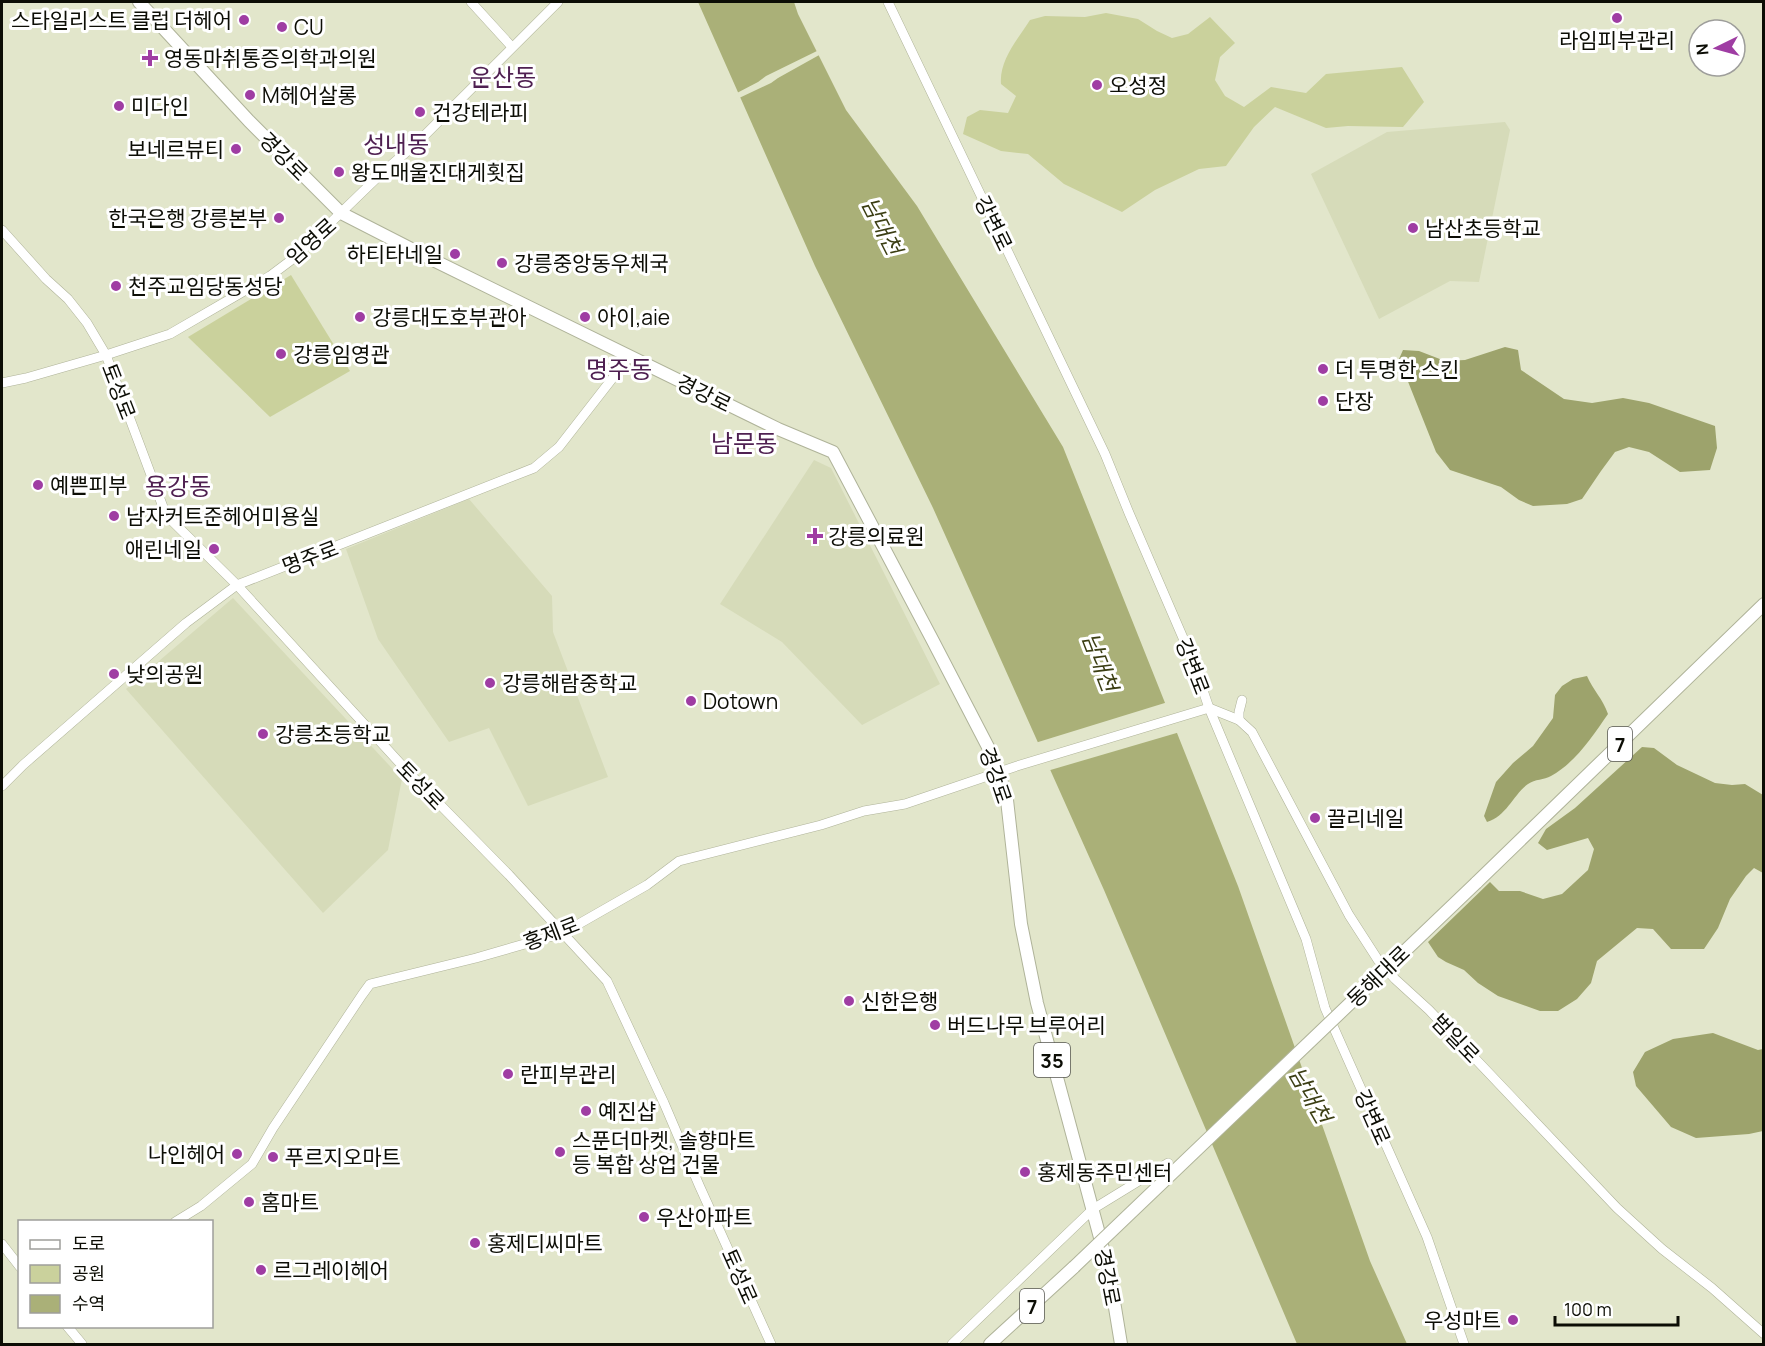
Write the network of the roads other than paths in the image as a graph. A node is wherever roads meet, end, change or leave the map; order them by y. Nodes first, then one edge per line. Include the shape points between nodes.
1 (139, 2) edge
2 (471, 2) edge
3 (558, 2) edge
4 (888, 2) edge
5 (512, 47) junction
6 (341, 213) junction
7 (2, 230) edge
8 (106, 356) junction
9 (629, 357) junction
10 (2, 383) edge
11 (237, 585) junction
12 (1764, 604) edge
13 (1242, 700) dead end
14 (1207, 709) junction
15 (1239, 720) junction
16 (999, 772) junction
17 (2, 786) edge
18 (563, 933) junction
19 (1168, 1163) dead end
20 (1093, 1209) junction
21 (177, 1220) edge
22 (2, 1244) edge
23 (18, 1264) edge
24 (69, 1328) edge
25 (1764, 1334) edge
26 (82, 1344) edge
27 (771, 1344) edge
28 (952, 1344) edge
29 (990, 1344) edge
30 (1121, 1344) edge
31 (1464, 1344) edge

1 - 6 main road, 경강로 / 35
2 - 5 street
3 - 5 street, 임영로
4 - 14 street, 강변로 via 1105,454 1193,661
5 - 6 street, 임영로
6 - 8 street, 임영로 via 270,276 170,334
6 - 9 main road, 경강로 / 35
7 - 8 street, 토성로 via 87,322
8 - 10 street, 임영로
8 - 11 street, 토성로 via 166,515
9 - 11 street, 명주로 via 559,447 534,468
9 - 16 main road, 경강로 / 35 via 832,452
11 - 17 street, 명주로 via 186,623
11 - 18 street, 토성로 via 408,772
12 - 29 main road, 동해대로 / 7, bridge
13 - 15 street
14 - 15 street, 범일로
14 - 16 street, 홍제로
14 - 31 street, 강변로 via 1306,939 1324,1008 1427,1237
15 - 25 street, 범일로 via 1252,732 1349,915 1378,960 1617,1208
16 - 18 street, 홍제로 via 905,804 864,811 679,861 647,885
16 - 20 main road, 경강로 / 35 via 1007,800 1021,924 1037,1003
18 - 21 street, 홍제로 via 370,984 252,1164 201,1206
18 - 27 street, 토성로 via 607,981 618,1002
19 - 20 street, 경강로
20 - 28 street, 경강로
20 - 30 main road, 경강로 / 35 via 1109,1271
22 - 23 street
24 - 26 street

